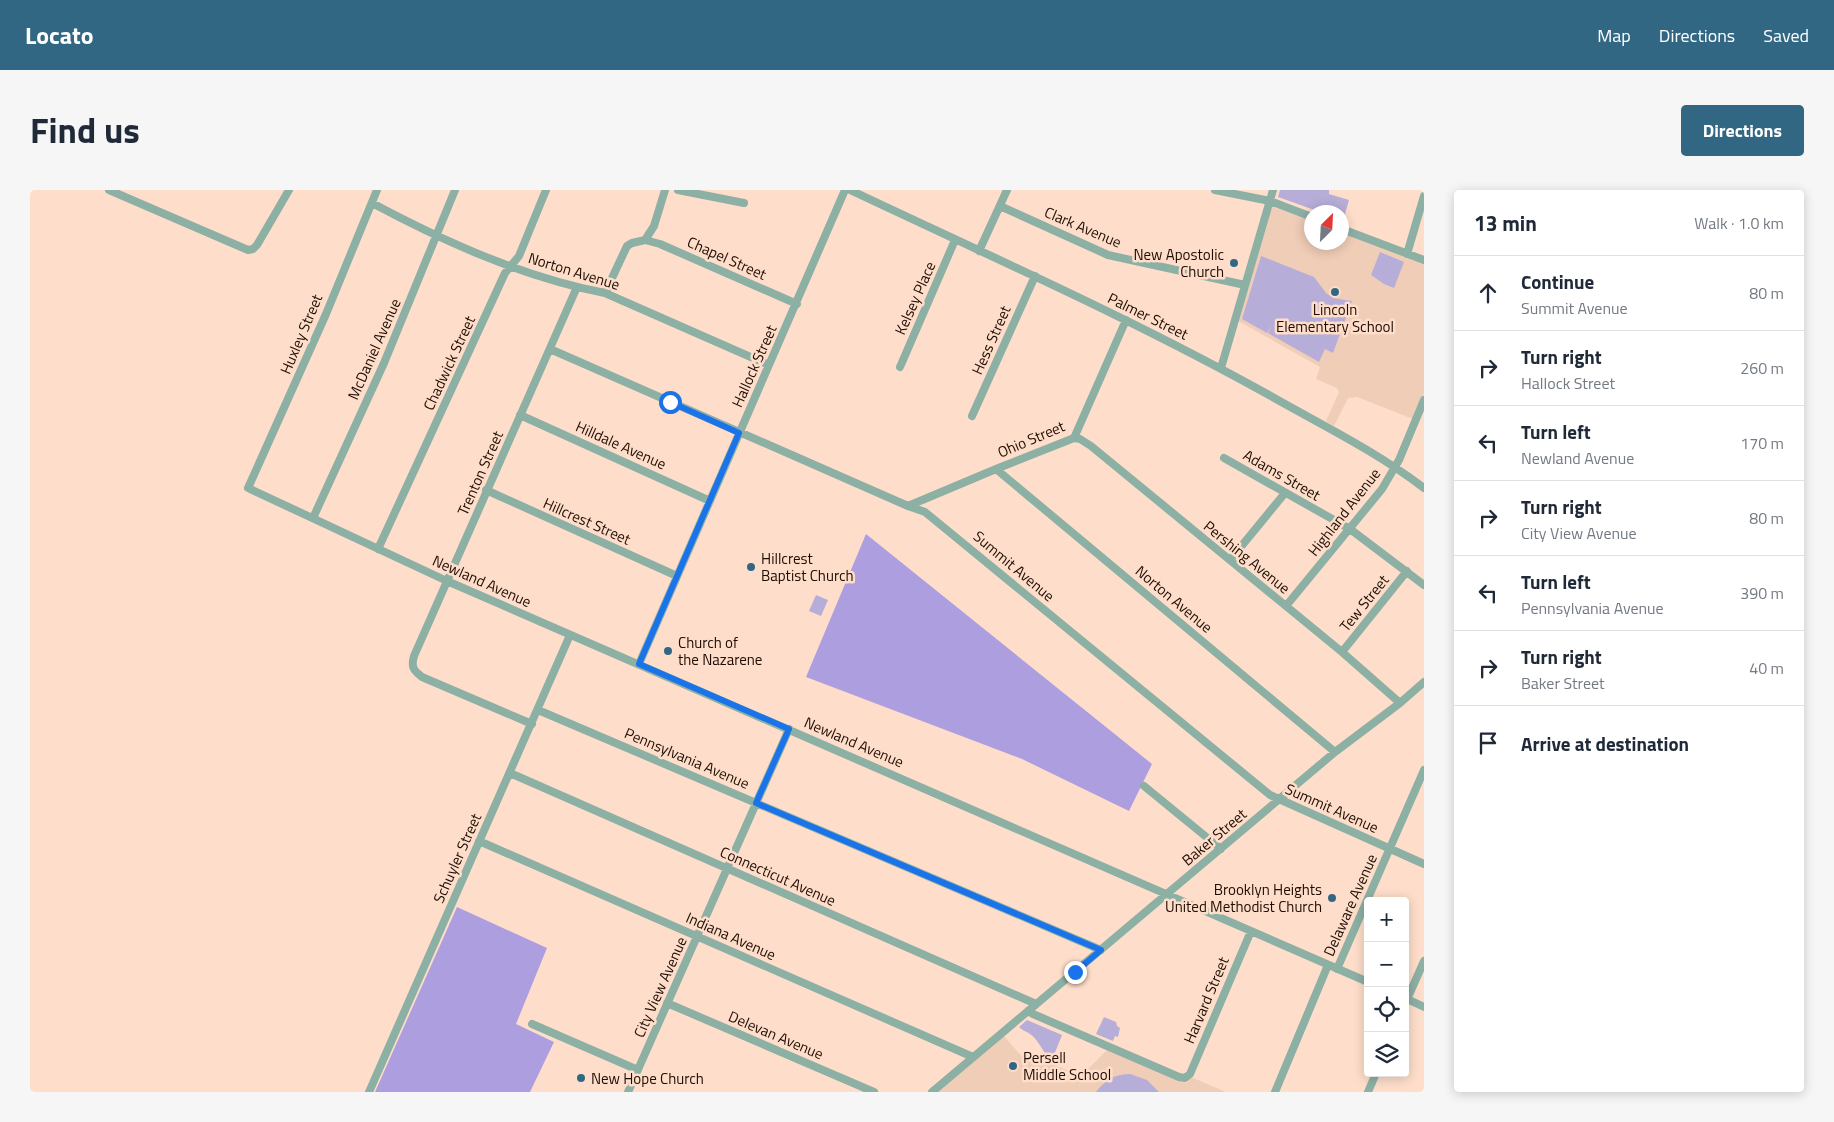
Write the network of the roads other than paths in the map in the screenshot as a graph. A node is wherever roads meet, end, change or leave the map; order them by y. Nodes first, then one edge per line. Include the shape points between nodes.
1 (109, 190) edge
2 (288, 190) edge
3 (377, 190) edge
4 (455, 190) edge
5 (546, 190) edge
6 (665, 190) edge
7 (678, 190) edge
8 (845, 190) edge
9 (850, 190) edge
10 (1007, 190) edge
11 (1215, 190) edge
12 (1273, 190) edge
13 (1424, 196) edge
14 (1270, 201) junction
15 (372, 203) junction
16 (744, 203) dead end
17 (1000, 206) junction
18 (1304, 214) edge
19 (1349, 232) edge
20 (436, 235) junction
21 (645, 240) junction
22 (955, 240) junction
23 (979, 251) junction
24 (1407, 254) junction
25 (1424, 260) edge
26 (510, 266) junction
27 (1035, 276) junction
28 (1245, 284) junction
29 (577, 287) junction
30 (605, 293) junction
31 (797, 304) junction
32 (1126, 320) junction
33 (550, 349) junction
34 (768, 365) junction
35 (900, 367) dead end
36 (1220, 368) junction
37 (1424, 400) edge
38 (520, 415) junction
39 (972, 416) dead end
40 (739, 433) junction
41 (1074, 438) junction
42 (1224, 458) dead end
43 (1396, 466) junction
44 (996, 469) junction
45 (248, 488) joint
46 (1424, 488) edge
47 (486, 490) junction
48 (1285, 493) junction
49 (710, 501) junction
50 (908, 506) junction
51 (312, 518) junction
52 (1350, 529) junction
53 (378, 549) junction
54 (1230, 560) junction
55 (1407, 571) junction
56 (677, 576) junction
57 (447, 581) junction
58 (1424, 585) edge
59 (1286, 606) junction
60 (570, 635) junction
61 (1342, 652) junction
62 (639, 664) junction
63 (1424, 682) edge
64 (1400, 703) junction
65 (538, 710) junction
66 (532, 724) junction
67 (789, 729) junction
68 (1336, 752) junction
69 (1424, 770) edge
70 (510, 773) junction
71 (1144, 786) dead end
72 (1278, 800) junction
73 (756, 803) junction
74 (479, 841) junction
75 (1221, 849) junction
76 (1390, 849) junction
77 (1424, 864) edge
78 (727, 869) junction
79 (1168, 894) junction
80 (1251, 931) junction
81 (697, 936) junction
82 (1101, 950) junction
83 (1424, 961) edge
84 (1328, 965) junction
85 (1337, 969) junction
86 (1364, 980) edge
87 (1409, 994) edge
88 (1409, 1002) edge
89 (667, 1003) junction
90 (1036, 1004) junction
91 (1424, 1007) edge
92 (1028, 1011) junction
93 (532, 1024) dead end
94 (973, 1057) junction
95 (638, 1070) junction
96 (1374, 1077) edge
97 (369, 1092) edge
98 (628, 1092) edge
99 (874, 1092) edge
100 (932, 1092) edge
101 (1275, 1092) edge
102 (1368, 1092) edge

1 - 2 street via 248,250 257,245
3 - 15 street, Huxley Street
4 - 20 street, McDaniel Avenue
5 - 26 street, Chadwick Street via 519,256
6 - 21 street via 654,226
7 - 16 street
8 - 31 street, Hallock Street
9 - 22 street, Palmer Street
10 - 17 street
11 - 14 street
12 - 14 street
13 - 24 street
14 - 18 street
14 - 28 street
15 - 20 street, Norton Avenue
15 - 45 street, Huxley Street
17 - 23 street
17 - 28 street, Clark Avenue via 1108,255
19 - 24 street
20 - 26 street, Norton Avenue
20 - 51 street, McDaniel Avenue via 409,306
21 - 30 street via 627,246
21 - 31 street, Chapel Street
22 - 23 street, Palmer Street
22 - 35 street, Kelsey Place
23 - 27 street, Palmer Street
24 - 25 street
26 - 29 street, Norton Avenue
26 - 53 street, Chadwick Street
27 - 32 street, Palmer Street
27 - 39 street, Hess Street
28 - 36 street
29 - 30 street, Norton Avenue
29 - 33 street, Trenton Street
30 - 34 street, Norton Avenue
31 - 34 street, Hallock Street
32 - 36 street, Palmer Street
32 - 41 street, Ohio Street
33 - 38 street, Trenton Street
33 - 40 street, Summit Avenue
34 - 40 street, Hallock Street
36 - 43 street, Palmer Street
37 - 43 street, Highland Avenue
38 - 47 street, Trenton Street
38 - 49 street, Hilldale Avenue
40 - 49 street, Hallock Street
40 - 50 street, Summit Avenue
41 - 44 street, Ohio Street
41 - 54 street, Pershing Avenue via 1090,446
42 - 48 street, Adams Street
43 - 46 street, Palmer Street
43 - 52 street, Highland Avenue
44 - 50 street, Ohio Street
44 - 68 street, Norton Avenue
45 - 51 street, Newland Avenue
47 - 56 street, Hillcrest Street
47 - 57 street, Trenton Street
48 - 52 street, Adams Street
48 - 54 street
49 - 56 street, Hallock Street
50 - 72 street, Summit Avenue via 926,512 939,522
51 - 53 street, Newland Avenue
52 - 55 street, Adams Street
52 - 59 street, Highland Avenue
53 - 57 street, Newland Avenue
54 - 59 street, Pershing Avenue
55 - 58 street, Adams Street
55 - 61 street, Tew Street
56 - 62 street, Hallock Street
57 - 60 street, Newland Avenue
57 - 66 street, Trenton Street via 414,656 414,670 431,681
59 - 61 street, Pershing Avenue
60 - 62 street, Newland Avenue
60 - 65 street, Schuyler Street
61 - 64 street, Pershing Avenue
62 - 67 street, Newland Avenue
63 - 64 street, Baker Street
64 - 68 street, Baker Street
65 - 66 street, Schuyler Street
65 - 73 street, Pennsylvania Avenue
66 - 70 street, Schuyler Street
67 - 73 street, City View Avenue
67 - 79 street, Newland Avenue
68 - 72 street, Baker Street
69 - 76 street, Delaware Avenue
70 - 74 street, Schuyler Street
70 - 78 street, Connecticut Avenue
71 - 75 street
72 - 75 street, Baker Street
72 - 76 street, Summit Avenue
73 - 78 street, City View Avenue
73 - 82 street, Pennsylvania Avenue
74 - 81 street, Indiana Avenue
74 - 97 street, Schuyler Street
75 - 79 street, Baker Street
76 - 77 street, Summit Avenue
76 - 85 street, Delaware Avenue
78 - 81 street, City View Avenue
78 - 90 street, Connecticut Avenue
79 - 80 street, Newland Avenue
79 - 82 street, Baker Street
80 - 84 street, Newland Avenue
80 - 92 street, Harvard Street via 1190,1074 1184,1078
81 - 89 street, City View Avenue
81 - 94 street, Indiana Avenue
82 - 90 street, Baker Street
83 - 87 street
84 - 85 street, Newland Avenue
84 - 101 street, Delaware Avenue
85 - 86 street, Newland Avenue
88 - 91 street
89 - 95 street, City View Avenue
89 - 99 street, Delevan Avenue
90 - 92 street, Baker Street
92 - 94 street, Baker Street
93 - 95 street
94 - 100 street, Baker Street
95 - 98 street, City View Avenue
96 - 102 street

